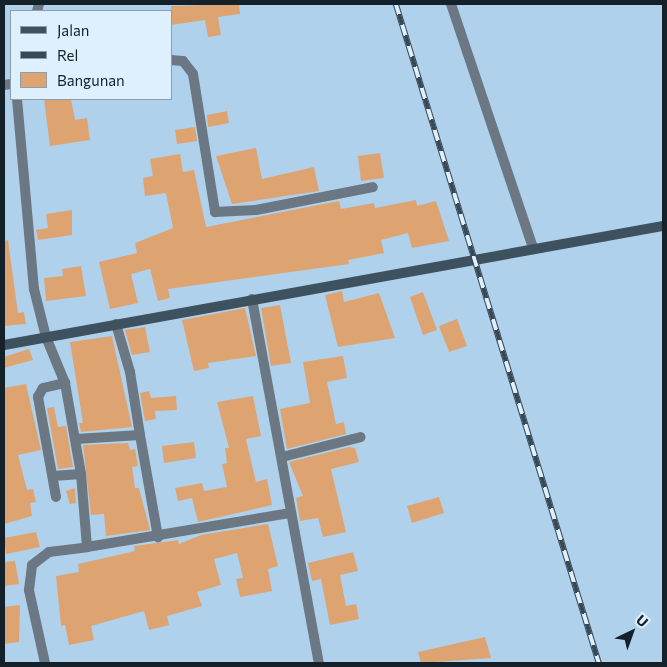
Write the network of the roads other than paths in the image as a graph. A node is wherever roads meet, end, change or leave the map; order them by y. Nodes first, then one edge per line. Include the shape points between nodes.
1 (451, 4) edge
2 (172, 60) edge
3 (17, 100) edge
4 (373, 188) dead end
5 (663, 226) edge
6 (534, 248) junction
7 (252, 299) junction
8 (116, 324) junction
9 (46, 337) junction
10 (4, 345) edge
11 (65, 383) junction
12 (140, 435) junction
13 (361, 437) dead end
14 (76, 439) junction
15 (282, 457) junction
16 (81, 474) junction
17 (53, 476) junction
18 (56, 497) dead end
19 (291, 513) junction
20 (158, 537) junction
21 (87, 547) junction
22 (45, 663) edge
23 (319, 663) edge

1 - 6 street
2 - 4 street via 184,61 193,74 215,212 256,210
3 - 9 street via 34,289
5 - 6 street
6 - 7 street
7 - 8 street
7 - 15 street
8 - 9 street
8 - 12 street via 130,372
9 - 10 street
9 - 11 street
11 - 14 street
11 - 17 street via 43,388 38,397
12 - 14 street
12 - 20 street
13 - 15 street
14 - 16 street
15 - 19 street
16 - 17 street
16 - 21 street
17 - 18 street
19 - 20 street
19 - 23 street
20 - 21 street
21 - 22 street via 49,552 32,565 29,590

